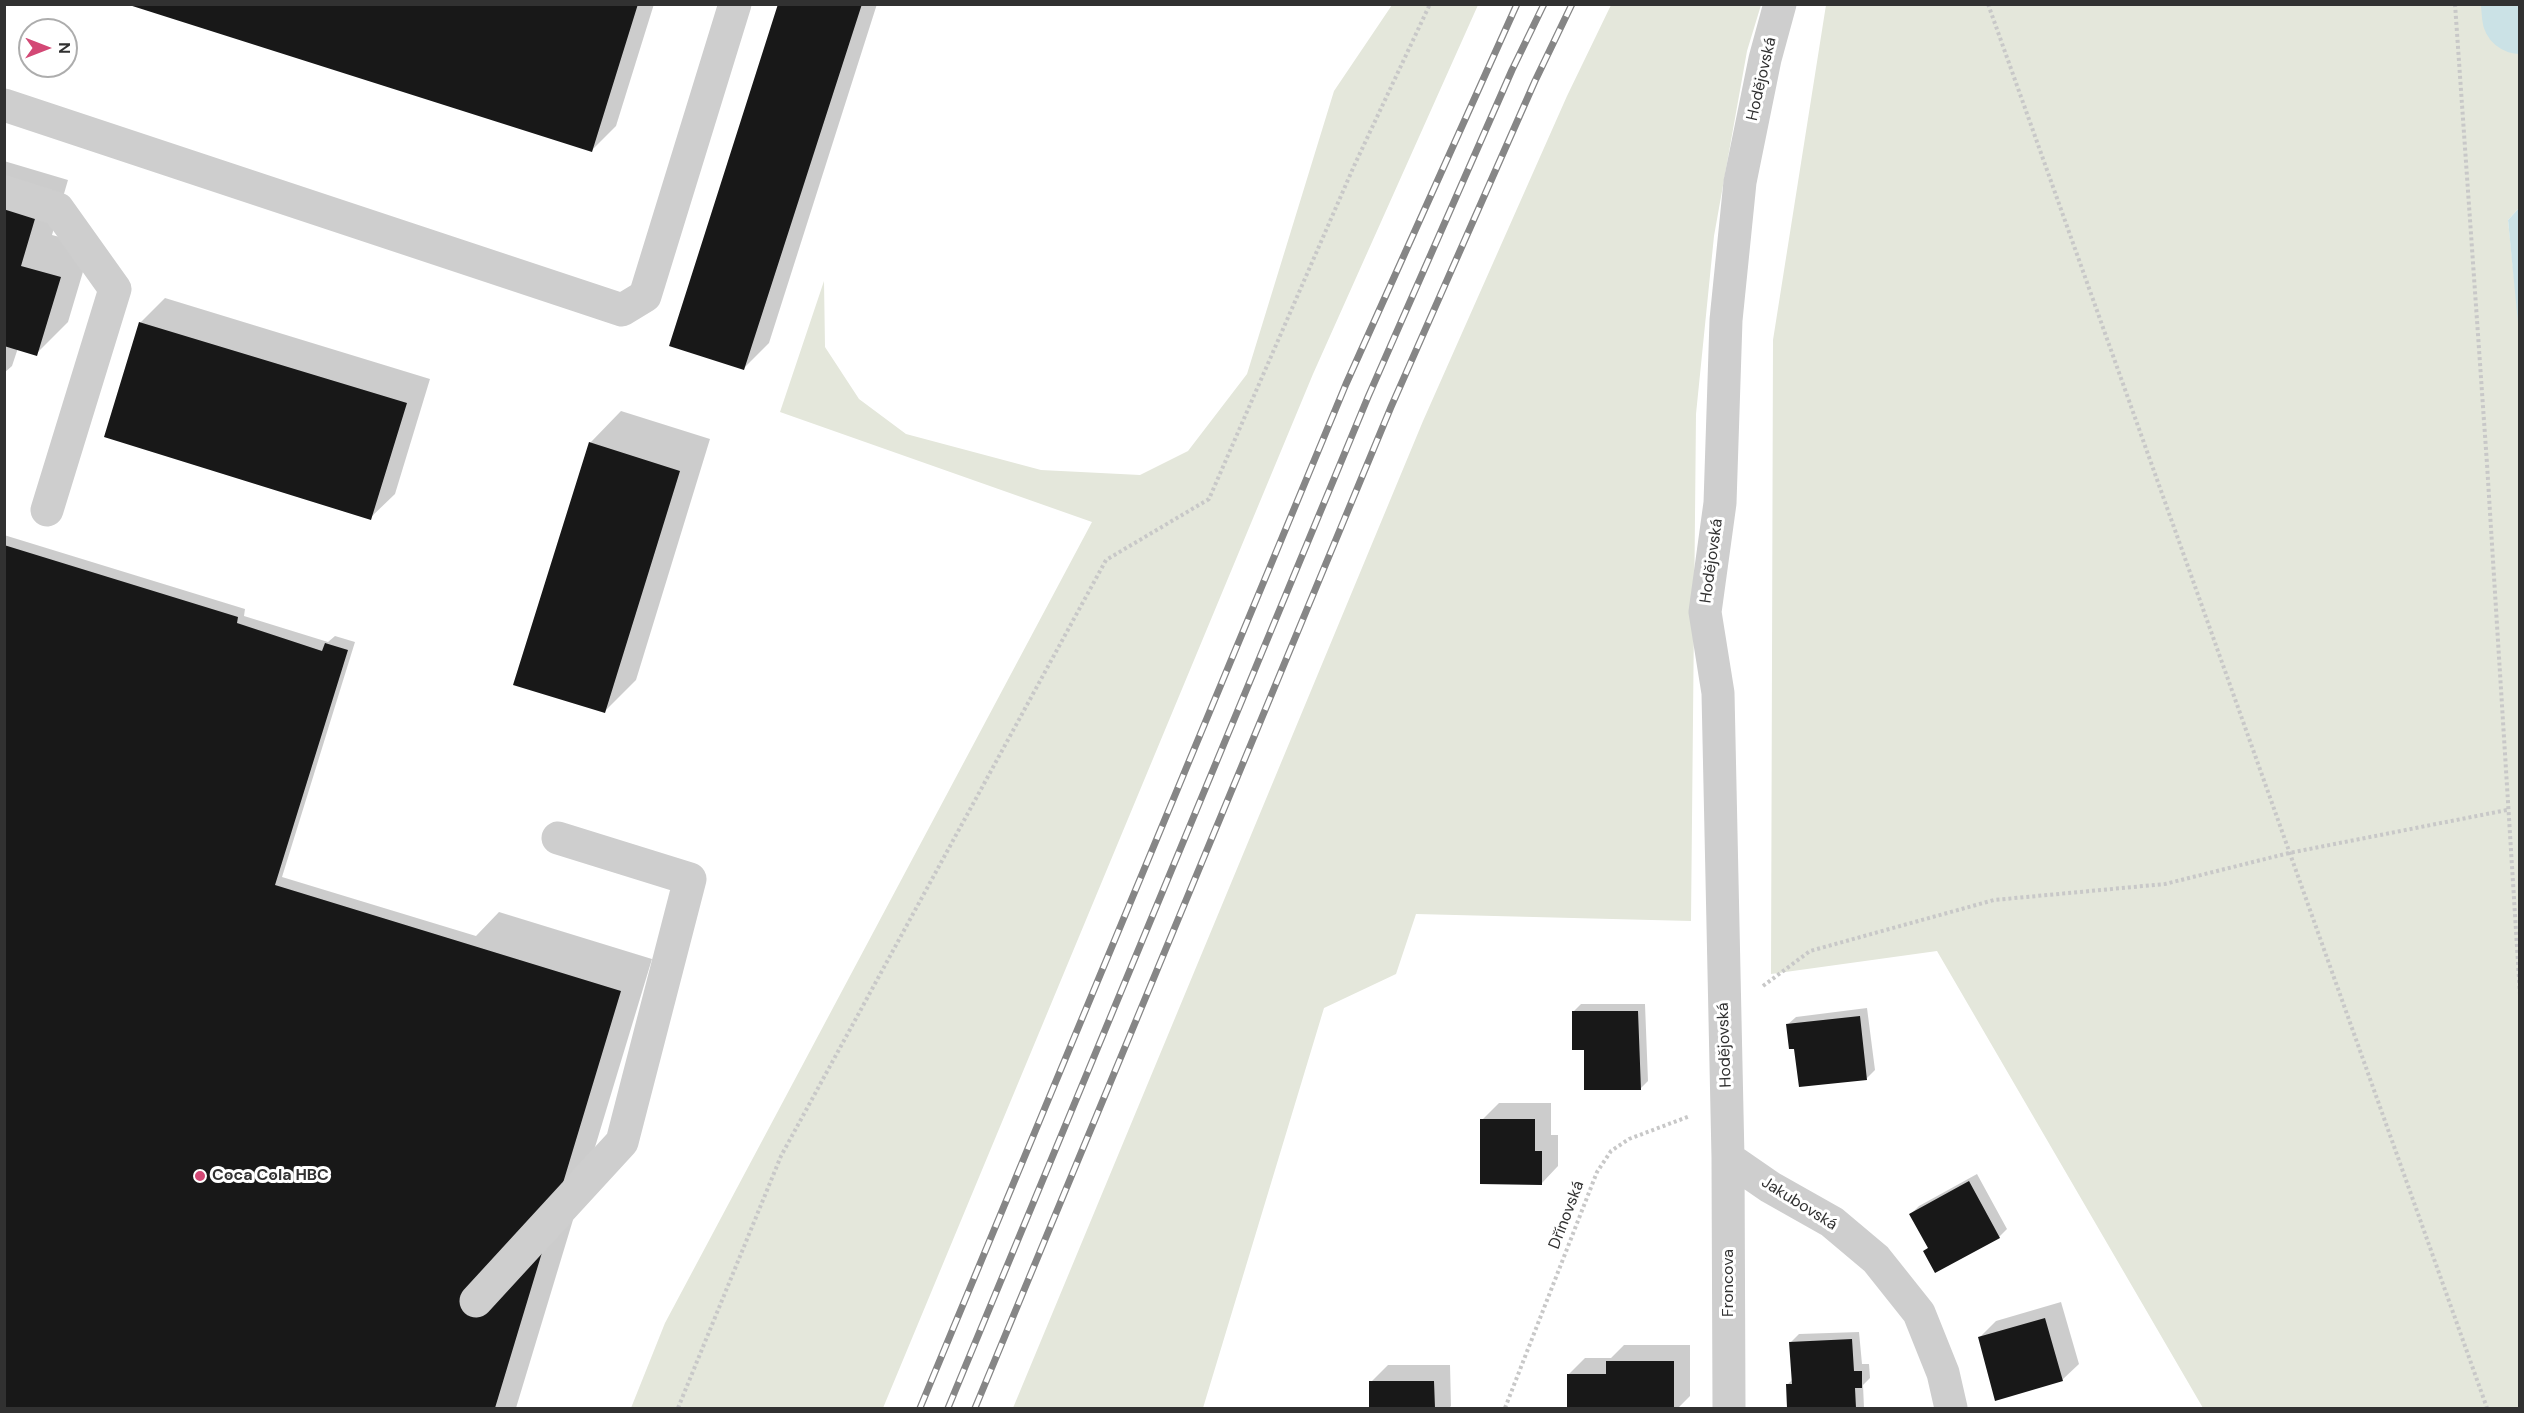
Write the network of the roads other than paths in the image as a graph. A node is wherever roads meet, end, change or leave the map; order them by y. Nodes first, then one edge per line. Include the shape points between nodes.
1 (735, 4) edge
2 (1780, 4) edge
3 (4, 105) edge
4 (4, 192) edge
5 (47, 510) dead end
6 (558, 838) dead end
7 (1728, 1158) junction
8 (476, 1301) dead end
9 (1730, 1408) edge
10 (1952, 1408) edge

1 - 3 street via 645,296 622,310
2 - 7 street, Hodějovská via 1740,182 1726,320 1720,503 1705,612 1719,693
4 - 5 street via 58,209 115,289
6 - 8 street via 690,879 622,1142
7 - 9 street, Froncova
7 - 10 street, Jakubovská via 1832,1222 1876,1259 1919,1313

